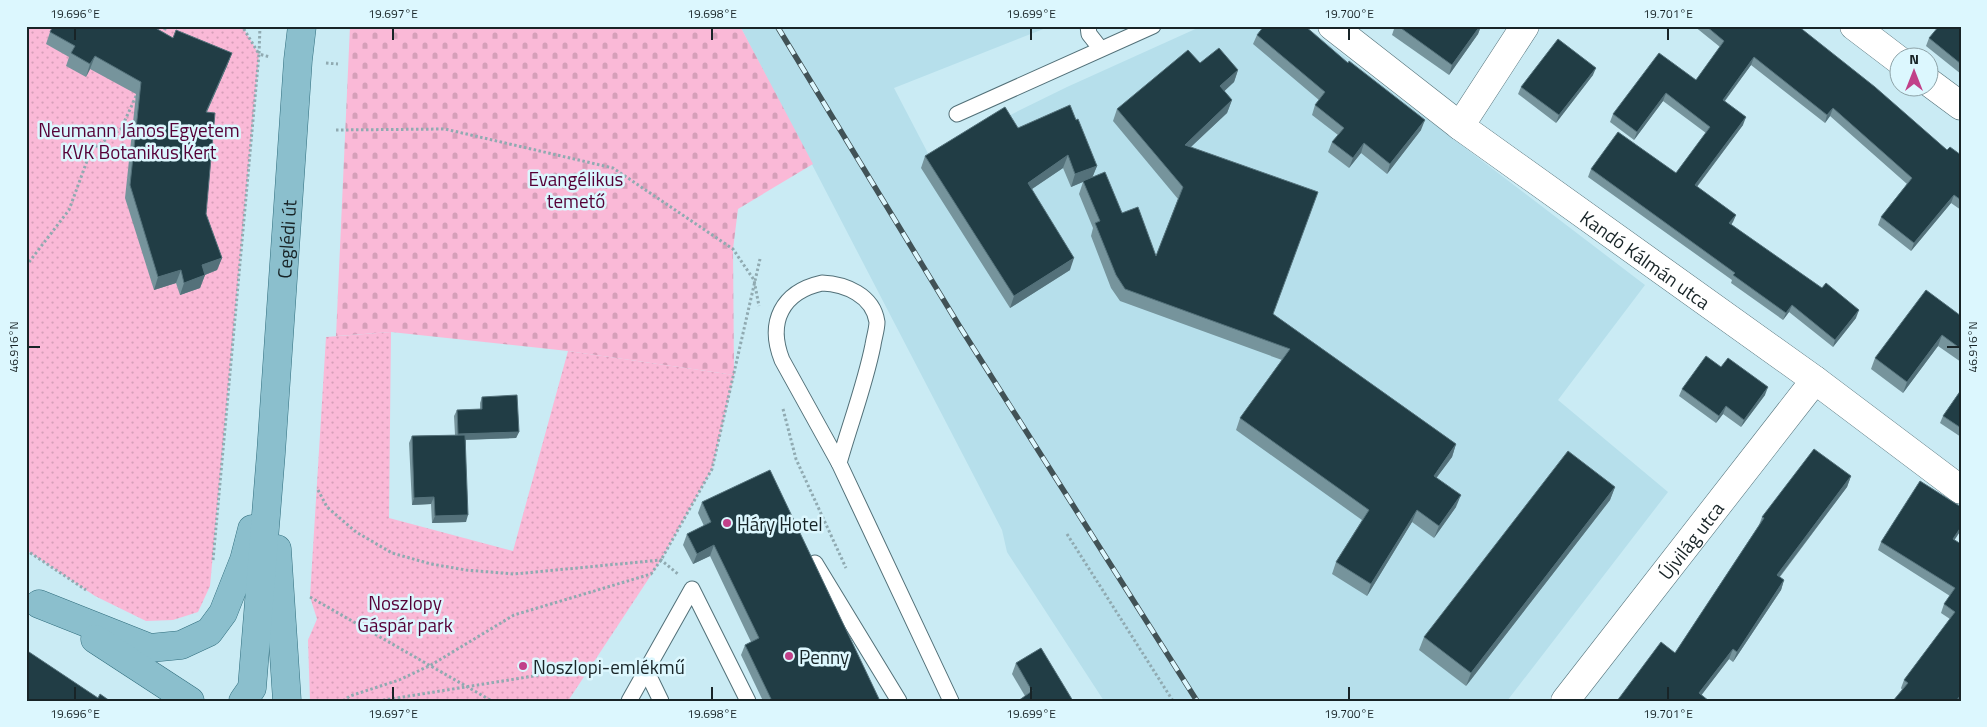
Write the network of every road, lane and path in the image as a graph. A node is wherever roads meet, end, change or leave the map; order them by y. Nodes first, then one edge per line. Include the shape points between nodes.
1 (166, 26) edge
2 (242, 26) edge
3 (302, 26) edge
4 (1088, 26) edge
5 (1153, 26) edge
6 (1332, 26) edge
7 (1525, 26) edge
8 (1854, 26) edge
9 (160, 42) edge
10 (1100, 48) junction
11 (1890, 53) edge
12 (1940, 90) edge
13 (138, 93) edge
14 (1961, 106) edge
15 (956, 114) dead end
16 (1460, 126) junction
17 (336, 130) dead end
18 (760, 259) dead end
19 (26, 266) edge
20 (754, 280) junction
21 (760, 314) dead end
22 (1815, 380) junction
23 (782, 408) dead end
24 (271, 453) junction
25 (839, 463) junction
26 (318, 490) dead end
27 (1961, 490) edge
28 (1067, 534) dead end
29 (26, 550) edge
30 (662, 560) junction
31 (815, 563) edge
32 (212, 566) dead end
33 (848, 572) dead end
34 (87, 591) dead end
35 (310, 597) dead end
36 (33, 600) edge
37 (431, 665) junction
38 (590, 667) dead end
39 (646, 670) junction
40 (466, 686) junction
41 (190, 701) edge
42 (243, 701) edge
43 (287, 701) edge
44 (343, 701) edge
45 (378, 701) edge
46 (492, 701) edge
47 (630, 701) edge
48 (660, 701) edge
49 (748, 701) edge
50 (899, 701) edge
51 (951, 701) edge
52 (1173, 701) edge
53 (1565, 701) edge

1 - 9 path
2 - 32 path via 259,54
3 - 24 main road, Ceglédi út
4 - 10 lane via 1089,34
5 - 10 lane
6 - 16 street, Kandó Kálmán utca
7 - 16 street
8 - 11 street
10 - 15 lane
12 - 14 street
13 - 19 path via 121,129 91,150 69,210
16 - 22 street, Kandó Kálmán utca
17 - 20 path via 445,129 613,168 733,249
18 - 20 path
20 - 21 path
20 - 30 path via 712,469
22 - 27 street, Kandó Kálmán utca
22 - 53 street, Újvilág utca
23 - 33 path via 796,459
24 - 36 main road via 244,560 223,612 209,632 181,645 150,648
24 - 42 main road via 252,688
24 - 43 main road
25 - 25 lane via 776,346 777,324 785,304 808,286 822,283 851,288 872,309 877,323 870,360
25 - 51 lane
26 - 30 path via 327,508 356,532 392,553 431,564 514,574
28 - 52 path
29 - 34 path
30 - 37 path via 651,574 514,615
31 - 50 lane
35 - 37 path
36 - 41 main road
37 - 40 path
37 - 44 path
38 - 40 path
39 - 47 lane
39 - 48 lane
39 - 49 lane via 692,589
40 - 45 path
40 - 46 path

